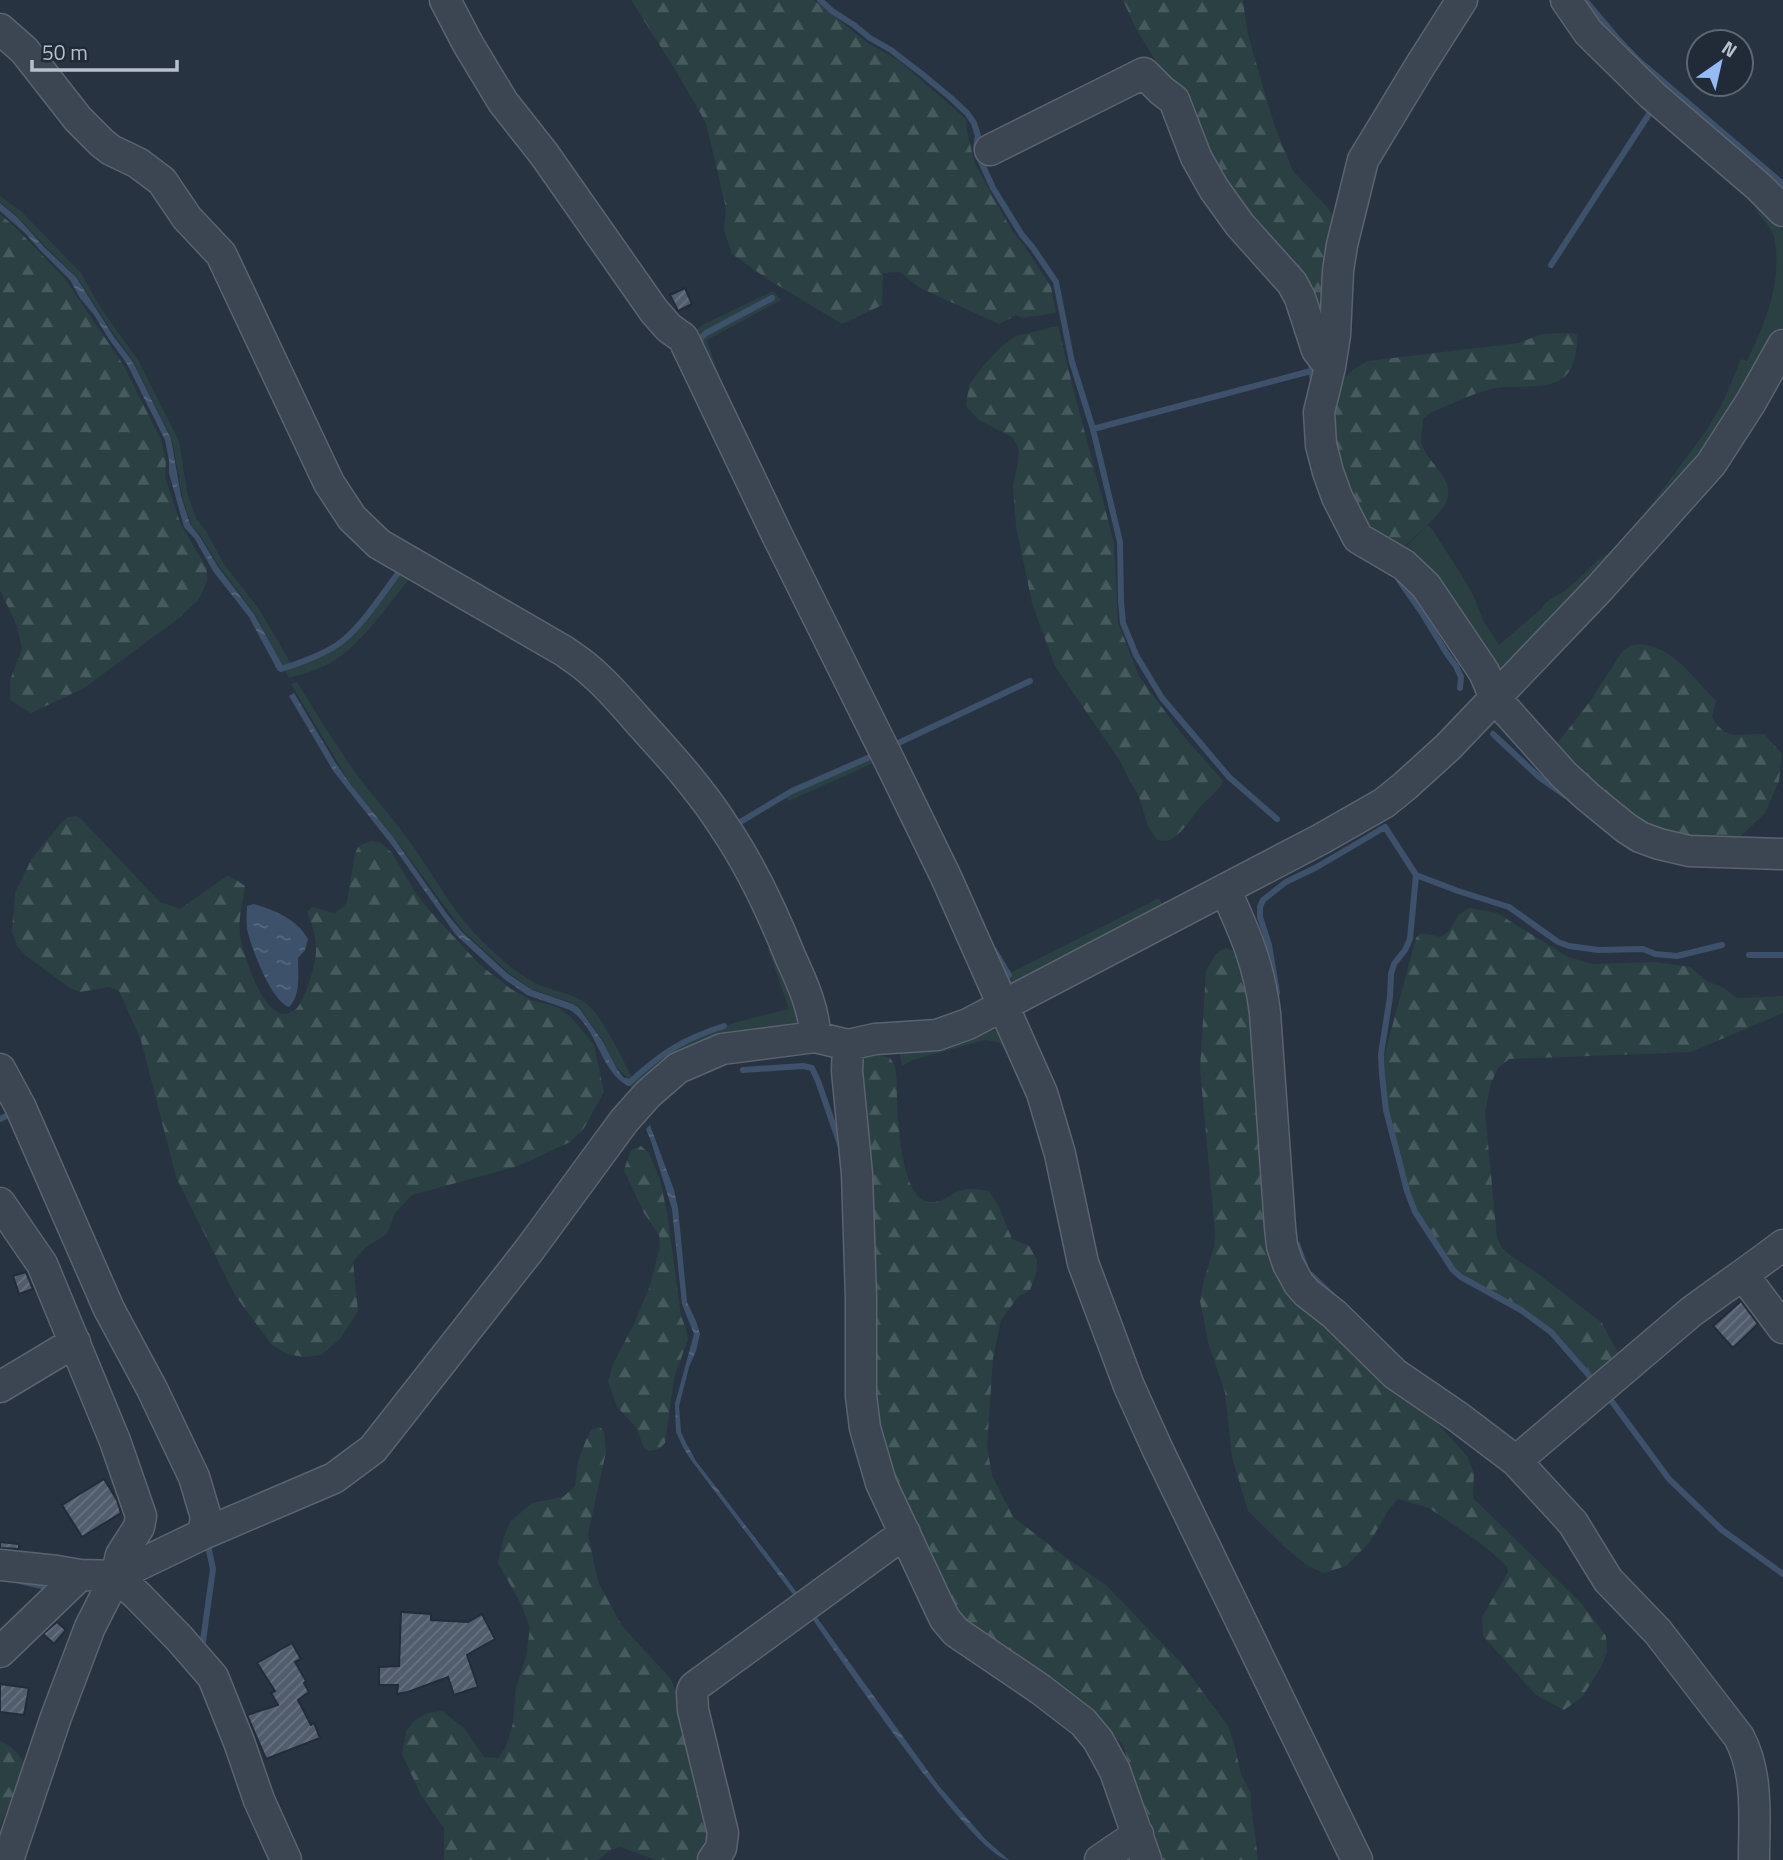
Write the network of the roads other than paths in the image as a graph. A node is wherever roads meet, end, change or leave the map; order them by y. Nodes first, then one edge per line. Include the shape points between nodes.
1 (445, 0) edge
2 (1462, 0) edge
3 (1566, 0) edge
4 (0, 29) edge
5 (990, 150) dead end
6 (1783, 211) edge
7 (1783, 345) edge
8 (1330, 368) junction
9 (1495, 698) junction
10 (1783, 855) edge
11 (1225, 889) junction
12 (1002, 1006) junction
13 (815, 1037) junction
14 (848, 1045) junction
15 (0, 1069) edge
16 (10, 1109) edge
17 (0, 1203) edge
18 (1783, 1245) edge
19 (1744, 1276) junction
20 (1783, 1328) edge
21 (75, 1342) junction
22 (0, 1387) edge
23 (1516, 1461) junction
24 (905, 1533) junction
25 (203, 1534) junction
26 (0, 1565) edge
27 (80, 1576) junction
28 (116, 1576) junction
29 (0, 1652) edge
30 (1142, 1847) edge
31 (8, 1860) edge
32 (286, 1860) edge
33 (713, 1860) edge
34 (1100, 1860) edge
35 (1357, 1860) edge
36 (1754, 1860) edge

1 - 12 street via 503,102 654,311 683,338 918,818
2 - 8 street via 1363,160 1342,245
3 - 6 street via 1588,32 1652,95
4 - 13 street via 24,50 102,143 162,181 187,218 221,254 329,483 352,518 379,544 584,666 701,794 726,828 773,914 815,1023
5 - 8 street via 1144,73 1174,100 1214,190 1292,283 1317,350
7 - 9 street via 1711,464
8 - 9 street via 1319,429 1337,497 1358,538 1404,565 1426,586 1484,672
9 - 10 street via 1564,775 1640,837 1689,851
9 - 11 street via 1384,803
11 - 12 street
11 - 23 street via 1262,985 1280,1227 1294,1278 1395,1374
12 - 14 street via 937,1035
12 - 35 street via 1042,1093 1083,1263 1129,1385
13 - 14 street
13 - 25 street via 722,1049 678,1068 624,1121 373,1449 334,1478
14 - 24 street via 857,1174 860,1396 881,1483
15 - 16 street
16 - 25 street via 194,1477 206,1517
17 - 21 street via 42,1264
18 - 19 street
19 - 20 street
19 - 23 street via 1692,1312
21 - 22 street
21 - 28 street via 140,1509 139,1527 121,1555
23 - 36 street via 1573,1523 1608,1580 1658,1632 1739,1737 1753,1775
24 - 30 street via 950,1626 1083,1722 1098,1740 1115,1771
24 - 33 street via 694,1687 693,1710 723,1833
25 - 28 street
26 - 27 street
27 - 28 street
27 - 29 street
28 - 31 street via 90,1627
28 - 32 street via 213,1678
30 - 34 street

